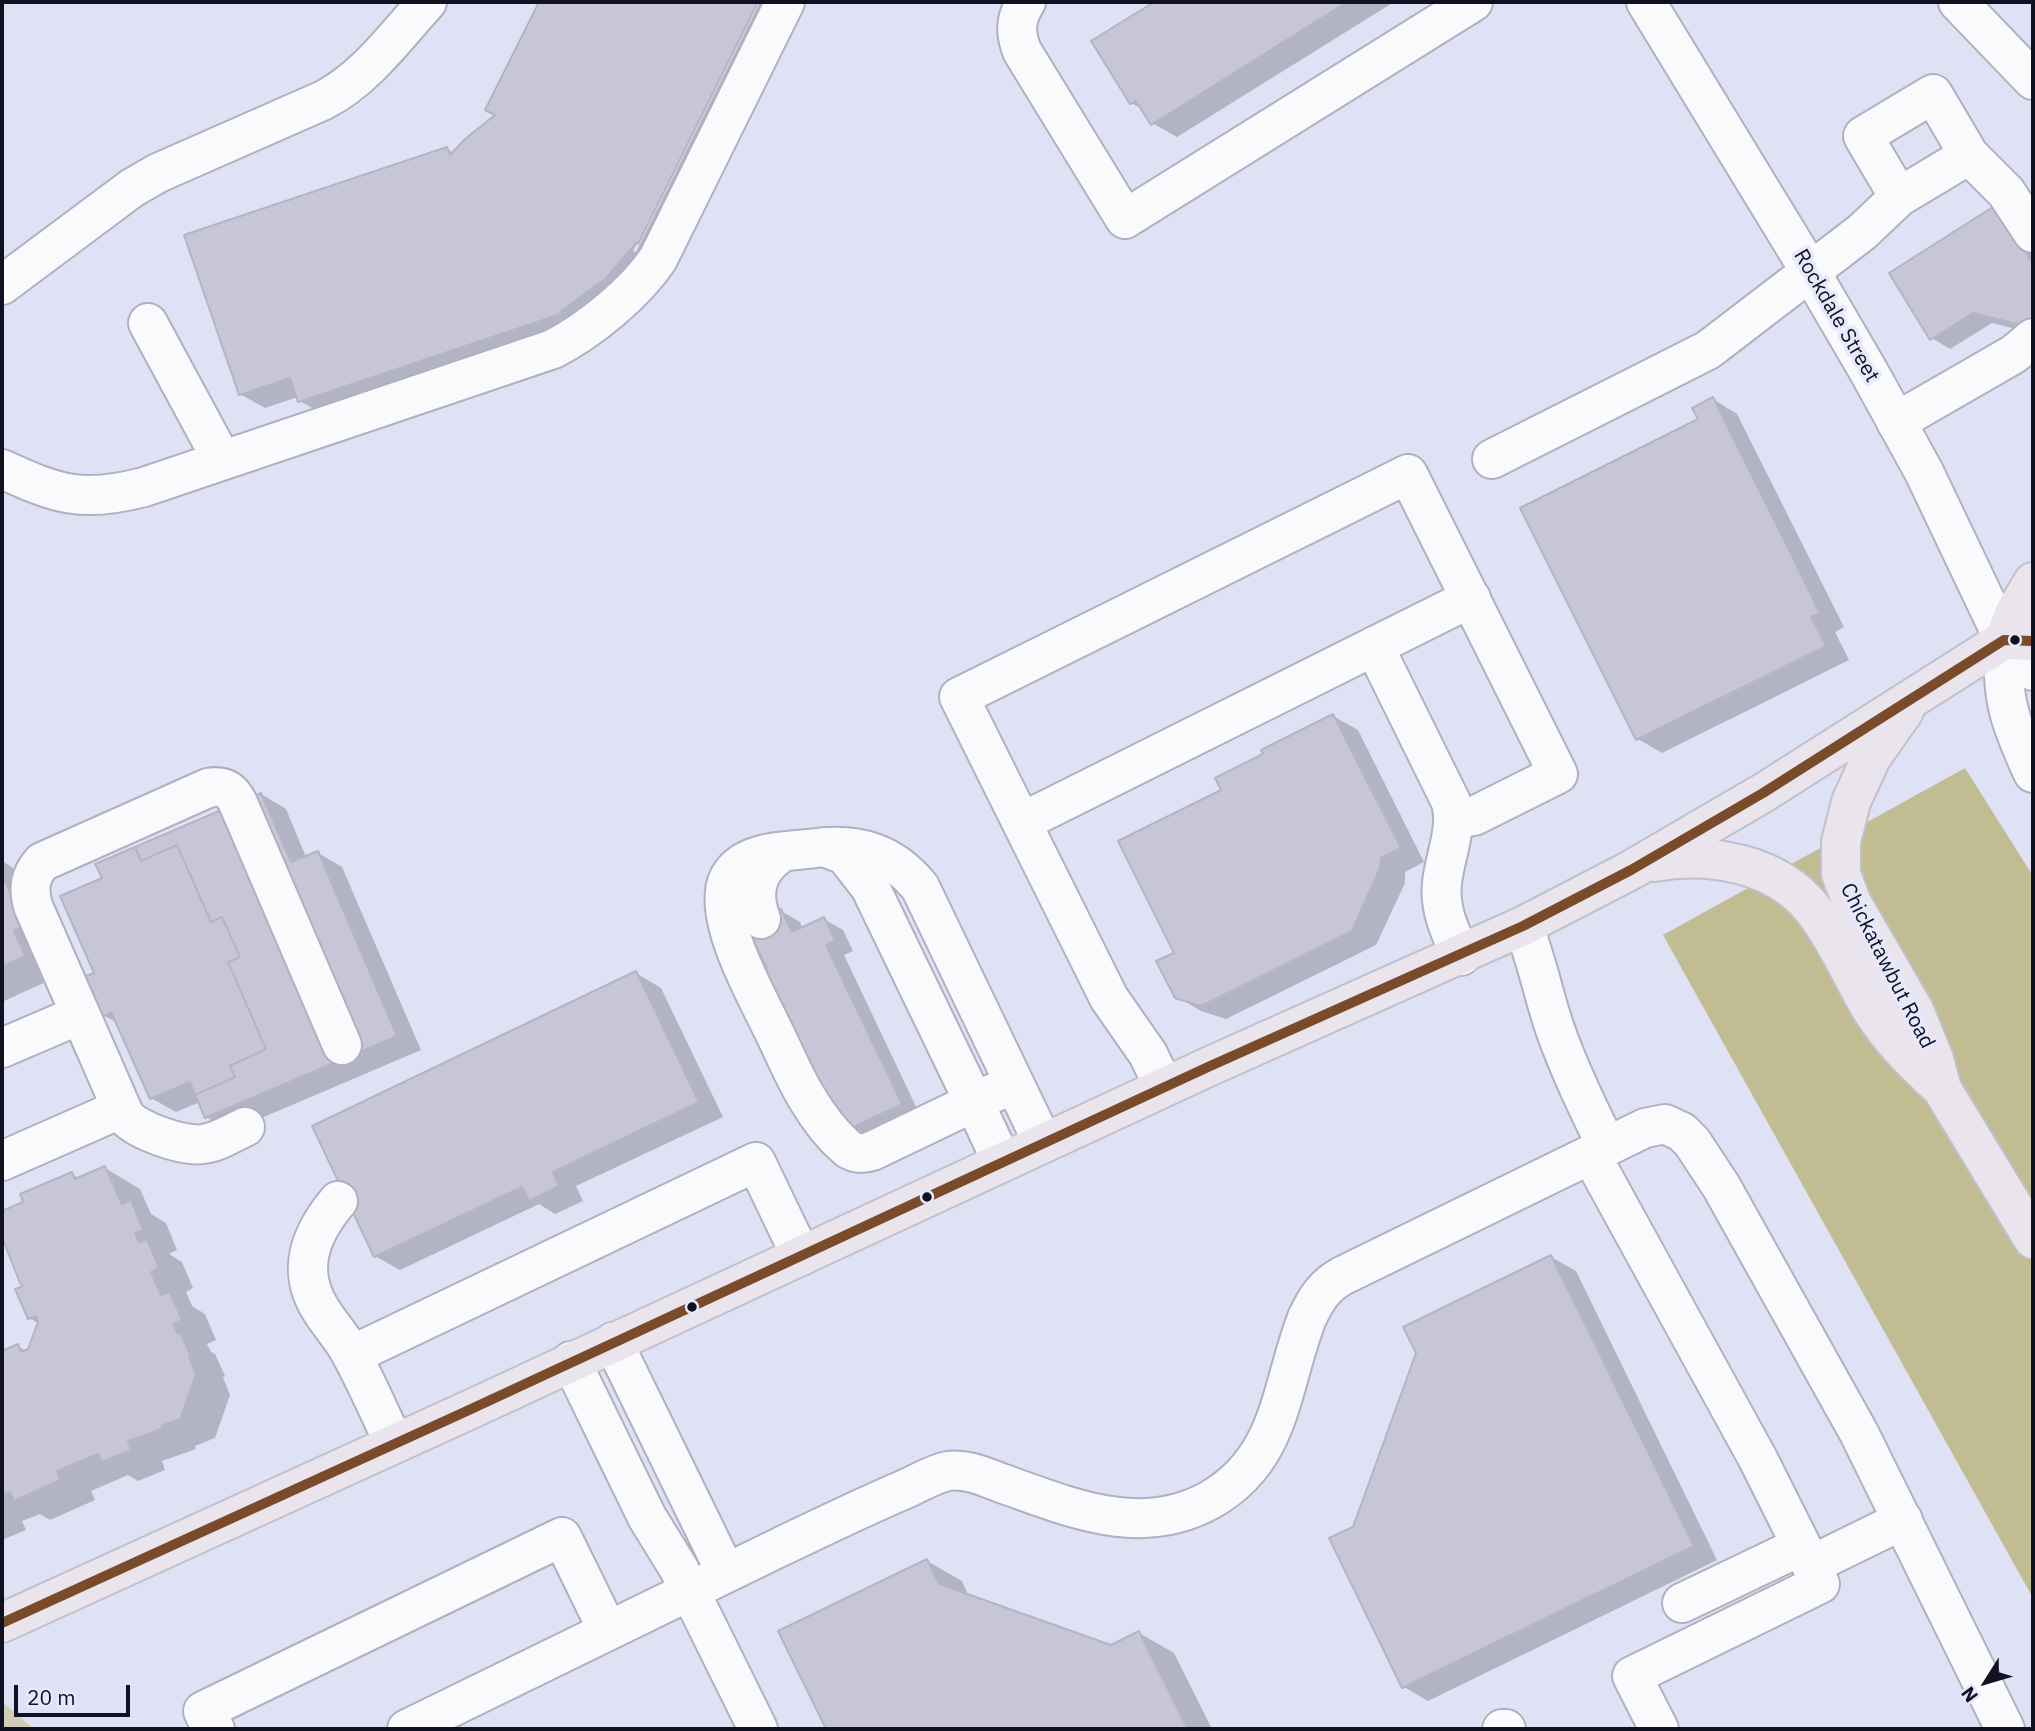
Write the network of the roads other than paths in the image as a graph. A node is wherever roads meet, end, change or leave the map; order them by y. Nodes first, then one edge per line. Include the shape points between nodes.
1 (427, 2) edge
2 (785, 2) edge
3 (1026, 2) edge
4 (1473, 2) edge
5 (1648, 2) edge
6 (1958, 2) edge
7 (2033, 80) edge
8 (1969, 155) junction
9 (1899, 197) junction
10 (2033, 233) edge
11 (1810, 271) junction
12 (2, 285) edge
13 (148, 323) dead end
14 (2033, 338) edge
15 (1896, 422) junction
16 (1492, 459) dead end
17 (222, 460) junction
18 (2, 469) edge
19 (2033, 582) edge
20 (1471, 598) junction
21 (2019, 640) edge
22 (1374, 646) junction
23 (2033, 671) edge
24 (1918, 695) junction
25 (2033, 773) edge
26 (1454, 819) junction
27 (1022, 822) junction
28 (824, 847) junction
29 (781, 853) junction
30 (1631, 870) junction
31 (761, 919) dead end
32 (1523, 926) junction
33 (1461, 956) junction
34 (79, 1015) junction
35 (342, 1045) dead end
36 (2, 1048) edge
37 (1015, 1083) junction
38 (1164, 1087) junction
39 (1942, 1089) junction
40 (974, 1102) junction
41 (120, 1109) junction
42 (245, 1127) dead end
43 (1043, 1143) junction
44 (1599, 1151) junction
45 (2, 1161) edge
46 (1002, 1162) junction
47 (338, 1201) dead end
48 (2033, 1239) edge
49 (801, 1256) junction
50 (613, 1342) junction
51 (352, 1355) junction
52 (571, 1361) junction
53 (394, 1443) junction
54 (1903, 1520) junction
55 (1806, 1555) junction
56 (726, 1573) junction
57 (690, 1591) junction
58 (1682, 1604) dead end
59 (2, 1623) edge
60 (608, 1631) junction
61 (215, 1729) edge
62 (407, 1729) edge
63 (758, 1729) edge
64 (1659, 1729) edge
65 (2006, 1729) edge

1 - 12 street via 340,91 144,180
2 - 17 street via 657,259 639,282 585,330 554,349
3 - 4 street via 1016,28 1022,51 1125,219
5 - 11 street, Rockdale Street
6 - 7 street
8 - 9 street
8 - 9 street via 1933,94 1863,136
8 - 10 street via 2006,192
9 - 11 street
11 - 15 street, Rockdale Street
11 - 16 street via 1720,343
13 - 17 street
14 - 15 street via 2014,354
15 - 21 street, Rockdale Street via 1962,549
17 - 18 street via 144,487 100,496 57,492
19 - 21 main road via 2014,614
20 - 22 street
20 - 26 street via 1558,774 1474,816
20 - 27 street via 1408,474 972,691 960,697
21 - 23 street
21 - 24 main road
21 - 25 street via 2004,695
22 - 26 street via 1448,795
22 - 27 street
24 - 30 main road
24 - 39 main road, Chickatawbut Road via 1883,737 1865,770 1847,813 1839,857 1845,890 1915,1012
26 - 33 street via 1441,890 1444,916
27 - 38 street via 1109,998
28 - 29 street
28 - 37 street via 871,850 899,865 920,887
28 - 40 street via 845,855 870,887
29 - 31 street via 766,866 755,887
29 - 40 street via 764,854 741,864 728,881 726,908 744,968 816,1111 847,1148 859,1153
30 - 32 main road
30 - 39 main road, Chickatawbut Road via 1674,858 1720,859 1762,872 1795,891 1816,913 1885,1029
32 - 33 main road
32 - 44 street
33 - 38 main road
34 - 35 street via 33,906 31,877 51,857 218,786 228,789 238,803
34 - 36 street
34 - 41 street
37 - 40 street
37 - 43 street
38 - 43 main road
39 - 48 main road, Chickatawbut Road
40 - 46 street
41 - 42 street via 131,1124 189,1144 208,1143
41 - 45 street
43 - 46 main road
44 - 54 street via 1658,1125 1677,1128 1692,1142 1721,1186
44 - 55 street
44 - 56 street via 1327,1286 1307,1318 1264,1448 1235,1482 1207,1501 1159,1518 1115,1518 1086,1513 969,1472 946,1471
46 - 49 main road
47 - 51 street via 312,1241 307,1270 313,1296
49 - 50 main road
49 - 51 street via 756,1162
50 - 52 main road
50 - 56 street
51 - 53 street
52 - 53 main road
52 - 57 street via 647,1517
53 - 59 main road
54 - 55 street
54 - 65 street
55 - 58 street
55 - 64 street via 1820,1584 1632,1676
56 - 57 street
57 - 60 street
57 - 63 street
60 - 61 street via 562,1536 203,1712
60 - 62 street

